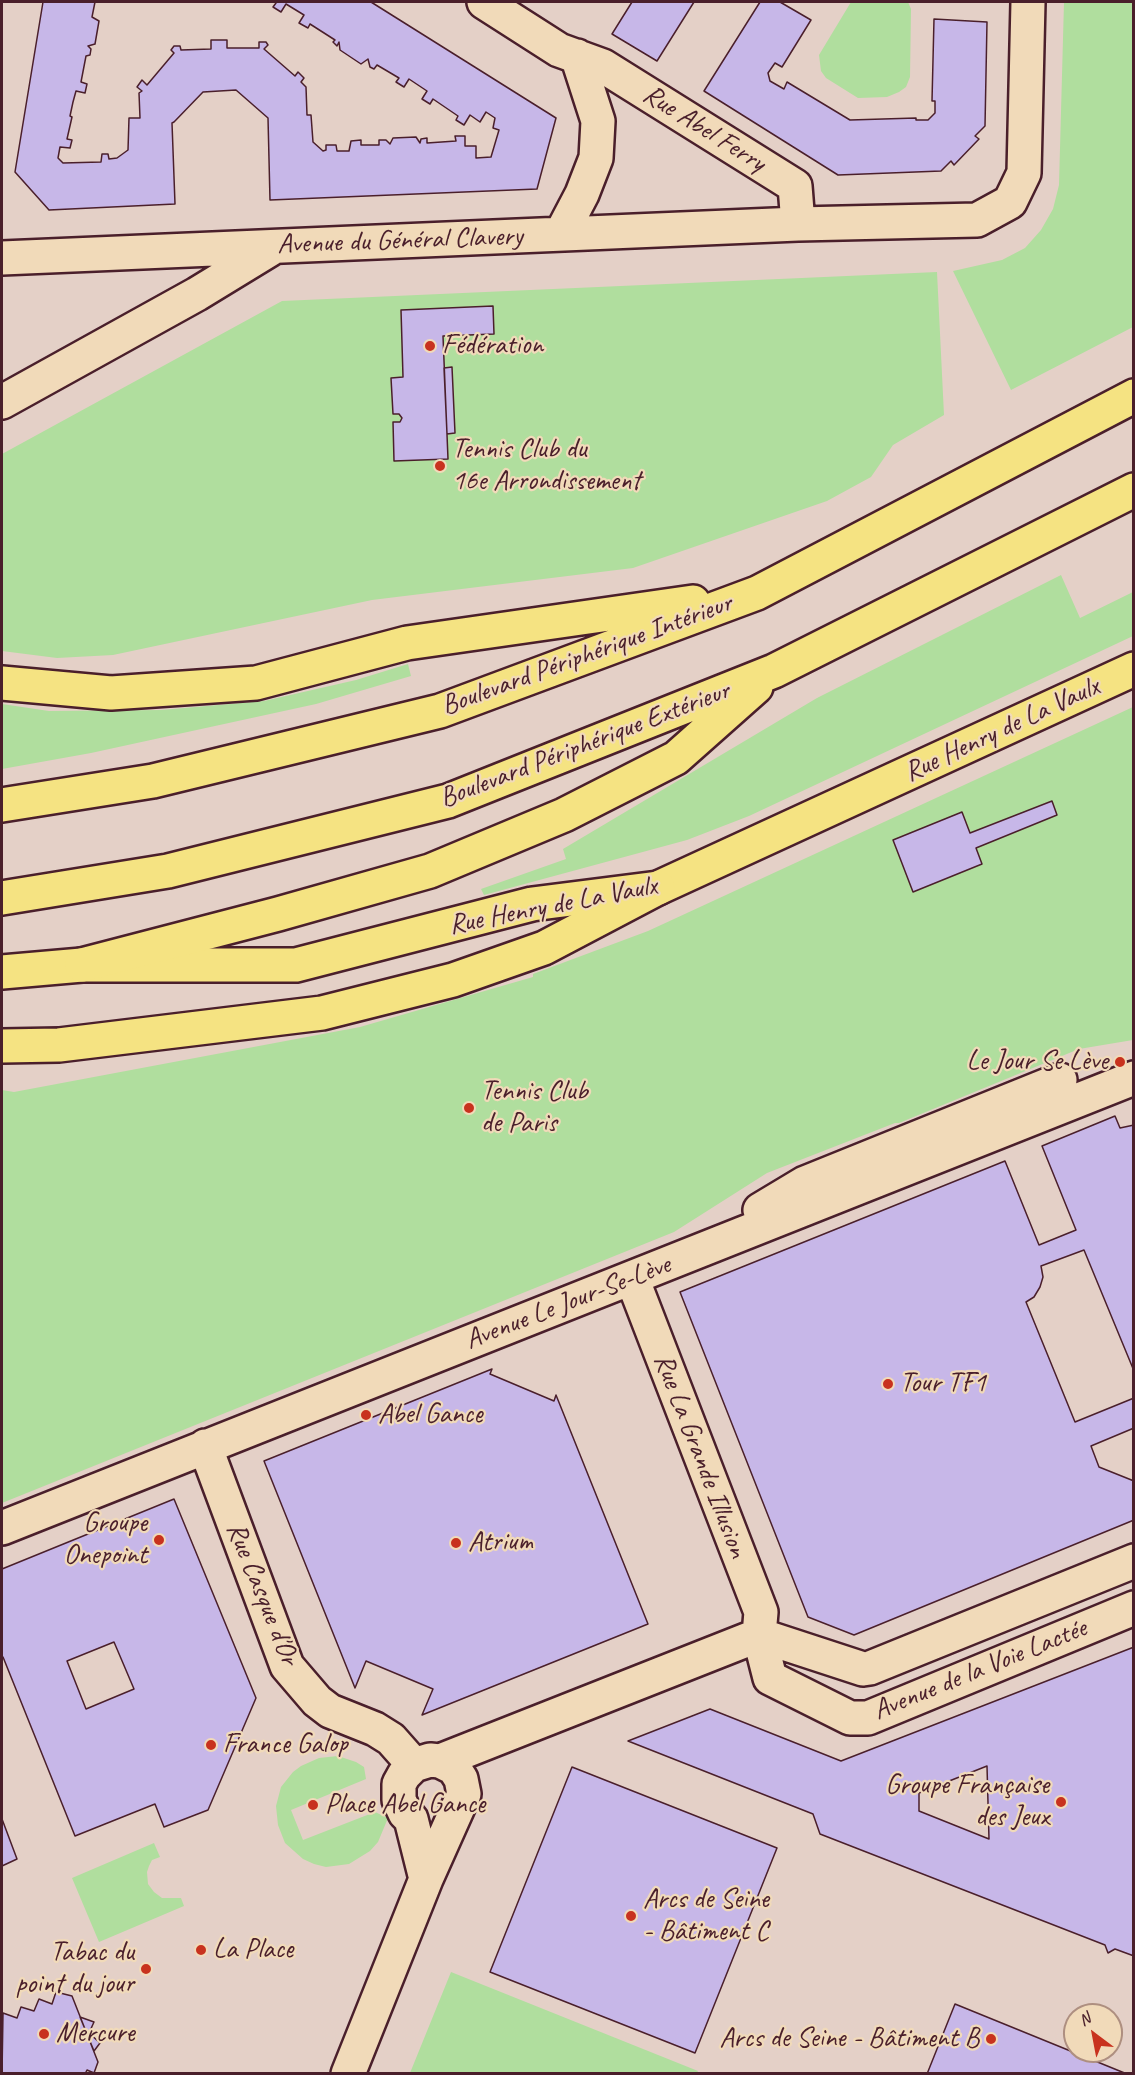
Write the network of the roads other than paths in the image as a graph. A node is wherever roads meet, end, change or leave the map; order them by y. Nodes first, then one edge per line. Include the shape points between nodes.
1 (484, 2) edge
2 (1028, 2) edge
3 (577, 56) junction
4 (798, 224) junction
5 (561, 234) junction
6 (276, 246) junction
7 (2, 258) edge
8 (1134, 396) edge
9 (2, 402) edge
10 (1134, 490) edge
11 (757, 593) junction
12 (1134, 669) edge
13 (774, 671) junction
14 (2, 683) edge
15 (2, 806) edge
16 (658, 888) junction
17 (2, 898) edge
18 (82, 965) junction
19 (2, 972) edge
20 (2, 1046) edge
21 (1134, 1078) edge
22 (1060, 1080) dead end
23 (683, 1258) junction
24 (632, 1278) junction
25 (205, 1446) junction
26 (2, 1528) edge
27 (1134, 1561) edge
28 (1134, 1608) edge
29 (759, 1635) junction
30 (427, 1763) junction
31 (426, 1879) junction
32 (348, 2073) edge

1 - 3 street, Rue Abel Ferry via 559,50
2 - 4 street, Avenue du Général Clavery via 1024,173 1010,202 977,220
3 - 4 street, Rue Abel Ferry via 603,66 795,186
3 - 5 street, Rue Abel Ferry via 598,121 596,158
4 - 5 street, Avenue du Général Clavery
5 - 6 street, Avenue du Général Clavery
6 - 7 street, Avenue du Général Clavery
6 - 9 street
8 - 11 main road, Boulevard Périphérique Intérieur
10 - 13 main road, Boulevard Périphérique Extérieur
11 - 14 main road via 407,643 256,682 111,693
11 - 15 main road, Boulevard Périphérique Intérieur via 440,711 153,782
12 - 16 main road, Rue Henry de La Vaulx
13 - 17 main road, Boulevard Périphérique Extérieur via 448,801 168,871
13 - 18 main road via 676,758 564,815 430,871
16 - 18 main road, Rue Henry de La Vaulx via 532,904 296,965
16 - 20 main road via 544,948 453,980 322,1013 59,1045
18 - 19 main road, Rue Henry de La Vaulx
21 - 23 street, Avenue Le Jour-Se-Lève
22 - 23 street via 805,1183
23 - 24 street, Avenue Le Jour-Se-Lève
24 - 25 street, Avenue Le Jour-Se-Lève
24 - 29 street, Rue La Grande Illusion via 761,1612
25 - 26 street, Avenue Le Jour-Se-Lève
25 - 30 street, Rue Casque d'Or via 287,1666 330,1711 375,1728
27 - 29 street, Avenue de la Voie Lactée via 870,1668
28 - 29 street, Avenue de la Voie Lactée via 868,1718 850,1718 770,1678
29 - 30 street
30 - 31 street via 404,1775 399,1784 399,1800 411,1819
30 - 31 street, Rue Casque d'Or via 454,1768 464,1794
31 - 32 street, Rue Casque d'Or

